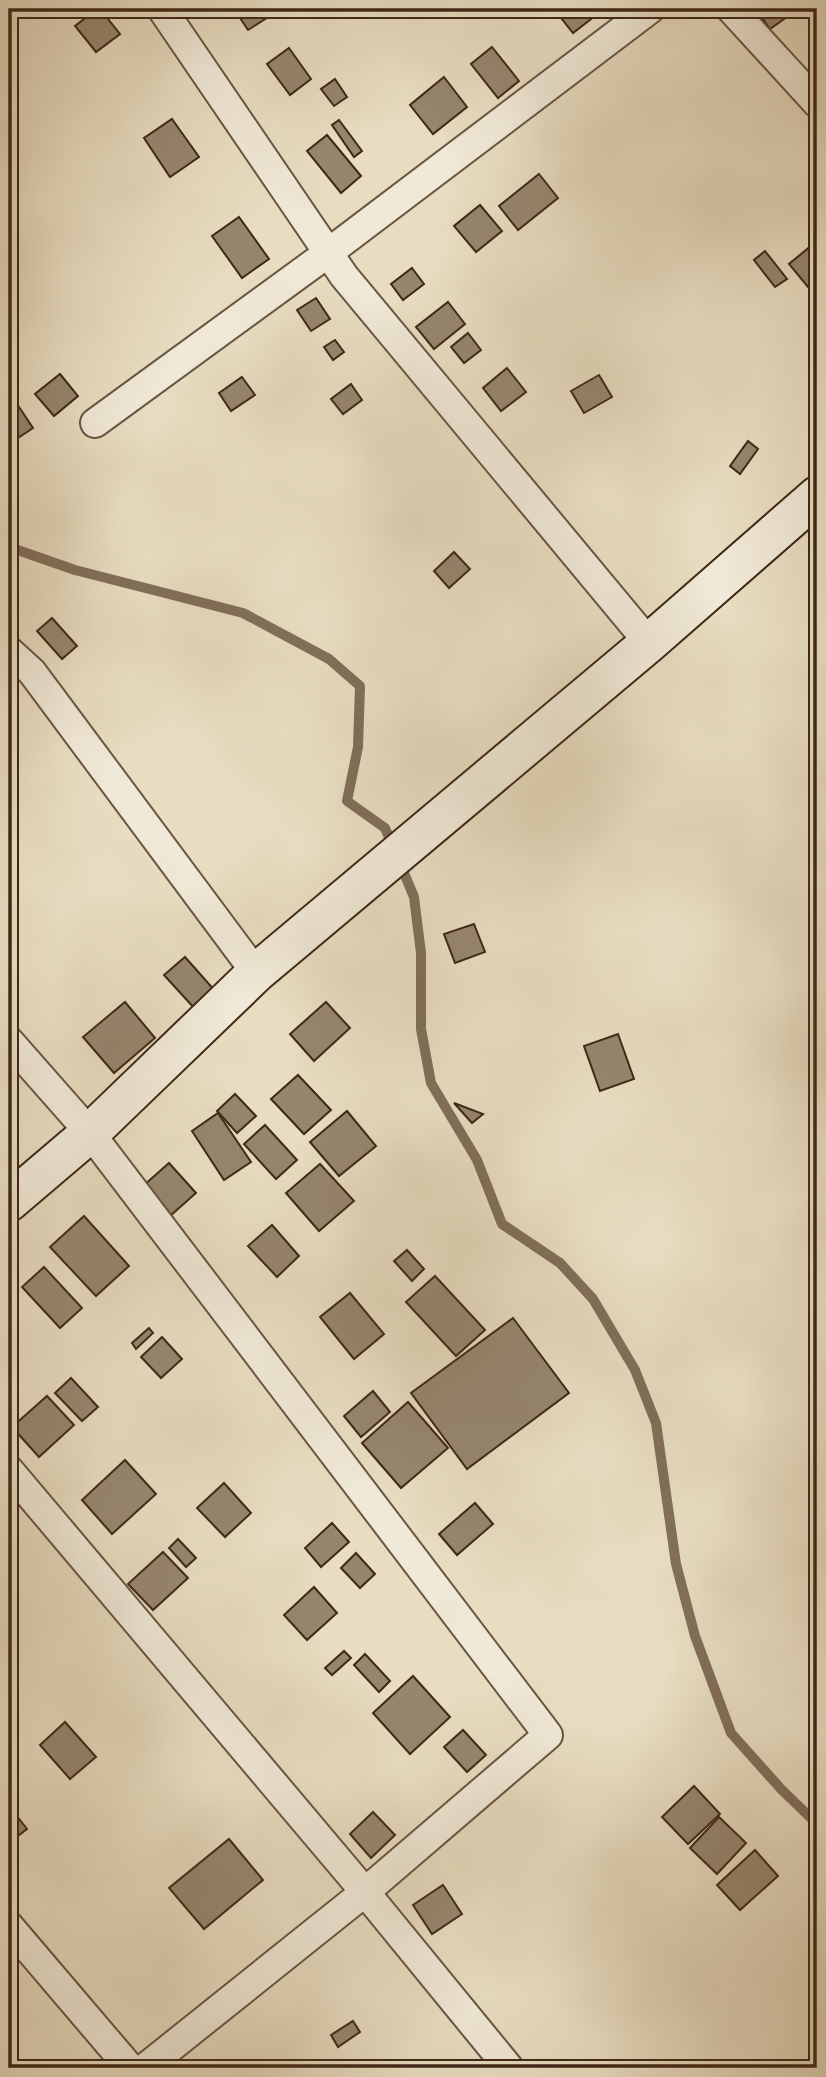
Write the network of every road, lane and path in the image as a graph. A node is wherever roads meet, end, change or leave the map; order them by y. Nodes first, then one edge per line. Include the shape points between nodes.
1 (162, 9) edge
2 (650, 9) edge
3 (731, 9) edge
4 (817, 103) edge
5 (328, 253) junction
6 (95, 424) dead end
7 (817, 496) edge
8 (649, 643) junction
9 (9, 651) edge
10 (256, 973) junction
11 (9, 1041) edge
12 (90, 1133) junction
13 (9, 1202) edge
14 (9, 1470) edge
15 (365, 1892) junction
16 (9, 1926) edge
17 (130, 2068) edge
18 (145, 2068) edge
19 (509, 2068) edge

1 - 5 street
2 - 5 street
3 - 4 street
5 - 6 street
5 - 8 street
7 - 8 street
8 - 10 street
9 - 10 street via 32,672
10 - 12 street
11 - 12 street
12 - 13 street
12 - 15 street via 548,1735
14 - 15 street
15 - 18 street
15 - 19 street
16 - 17 street

